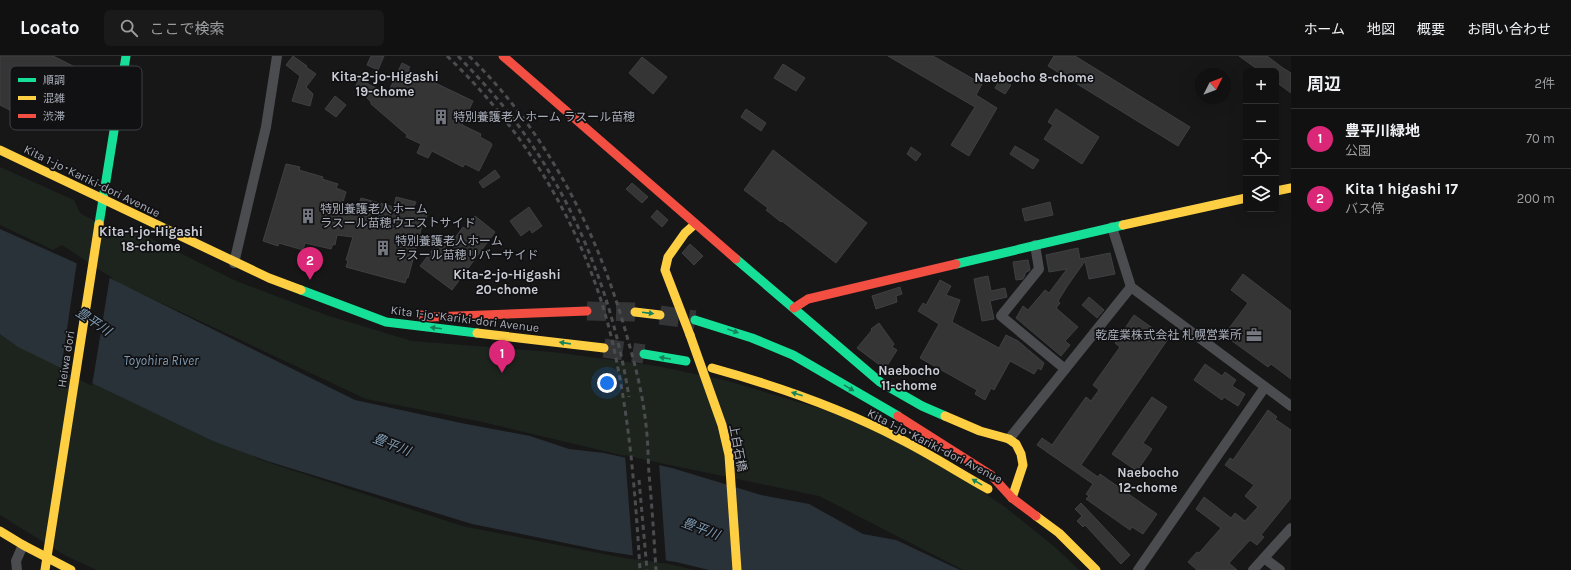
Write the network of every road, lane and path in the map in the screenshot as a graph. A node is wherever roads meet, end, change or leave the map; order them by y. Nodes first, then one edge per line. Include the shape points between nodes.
1 (126, 56) edge
2 (278, 56) edge
3 (503, 56) edge
4 (124, 66) edge
5 (114, 130) edge
6 (0, 150) edge
7 (1291, 188) edge
8 (1279, 190) edge
9 (103, 198) junction
10 (1243, 199) edge
11 (695, 224) junction
12 (1112, 227) junction
13 (1035, 245) junction
14 (234, 263) junction
15 (1131, 287) junction
16 (327, 301) junction
17 (794, 308) junction
18 (379, 309) dead end
19 (587, 311) tunnel mouth
20 (635, 312) tunnel mouth
21 (409, 313) dead end
22 (660, 315) tunnel mouth
23 (695, 320) tunnel mouth
24 (604, 348) tunnel mouth
25 (644, 354) tunnel mouth
26 (686, 361) dead end
27 (712, 368) dead end
28 (1065, 369) junction
29 (1265, 387) junction
30 (1291, 406) edge
31 (1009, 438) junction
32 (1012, 498) junction
33 (1291, 528) edge
34 (2, 536) edge
35 (23, 545) junction
36 (1264, 558) junction
37 (17, 570) edge
38 (45, 570) edge
39 (70, 570) edge
40 (737, 570) edge
41 (1096, 570) edge
42 (1138, 570) edge
43 (1253, 570) edge
44 (1280, 570) edge

1 - 4 main road, Heiwa dori
2 - 14 street via 266,127
3 - 11 main road
5 - 9 main road, Heiwa dori
6 - 9 main road, Kita 1-jo･Kariki-dori Avenue
7 - 8 main road
9 - 14 main road, Kita 1-jo･Kariki-dori Avenue
9 - 38 main road, Heiwa dori, bridge
10 - 12 main road
11 - 17 main road
11 - 40 main road, 上白石橋, bridge via 685,233 668,257 665,270 722,425 730,455
12 - 13 main road
12 - 15 street
13 - 17 main road via 808,299
13 - 28 street via 1039,268 1001,316
14 - 16 main road, Kita 1-jo･Kariki-dori Avenue
15 - 28 street
15 - 29 street
16 - 18 main road, Kita 1-jo･Kariki-dori Avenue
24 -> 16 main road, Kita 1-jo･Kariki-dori Avenue via 386,322
17 - 31 main road via 880,382 929,410 980,431
19 - 21 main road, Kita 1-jo･Kariki-dori Avenue via 431,317
20 -> 22 main road
23 -> 32 main road, Kita 1-jo･Kariki-dori Avenue via 766,343 806,362 991,475
26 -> 25 main road
32 -> 27 main road, Kita 1-jo･Kariki-dori Avenue via 988,488 888,433 809,398
28 - 31 street
29 - 30 street
29 - 42 street
31 - 32 main road via 1022,454 1023,464
32 - 41 main road, Kita 1-jo･Kariki-dori Avenue via 1059,533
33 - 36 street
34 - 35 main road
35 - 37 street via 16,561
35 - 39 main road
36 - 43 street
36 - 44 street

